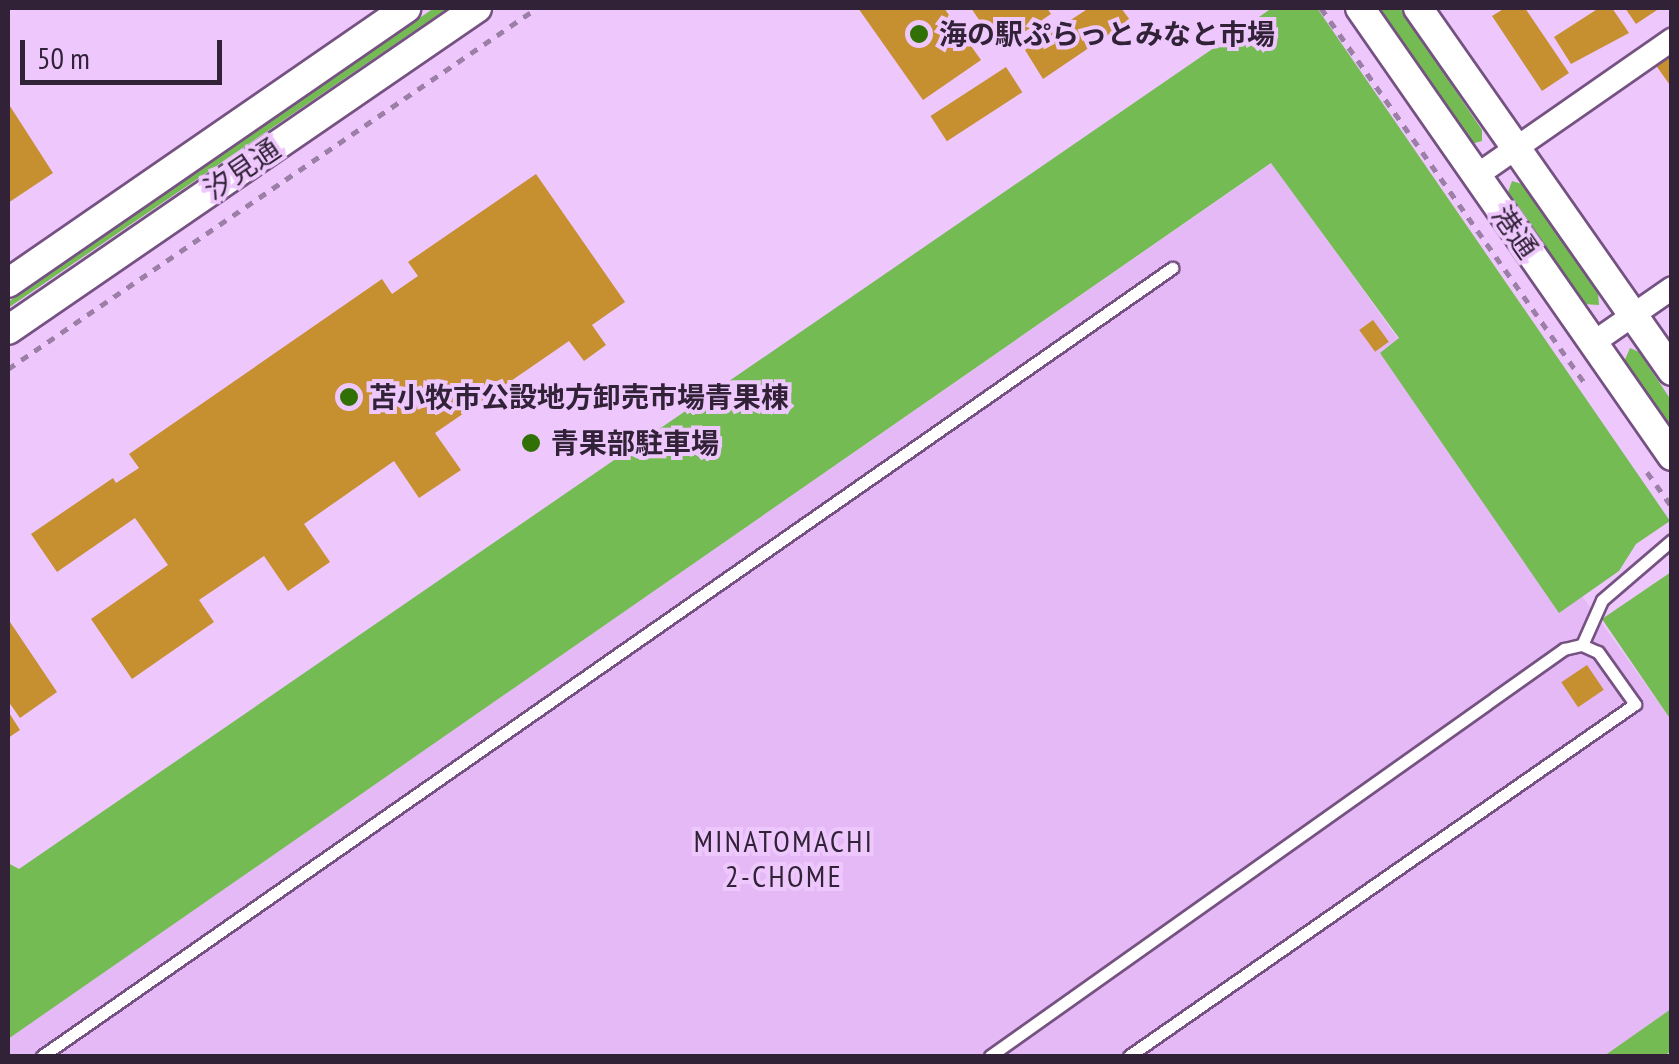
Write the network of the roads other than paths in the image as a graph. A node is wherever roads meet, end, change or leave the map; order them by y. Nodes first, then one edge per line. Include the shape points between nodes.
1 (406, 8) edge
2 (477, 8) edge
3 (1360, 8) edge
4 (1418, 8) edge
5 (1672, 40) edge
6 (1517, 148) junction
7 (1476, 176) junction
8 (1172, 268) dead end
9 (8, 283) edge
10 (1672, 288) edge
11 (1633, 315) junction
12 (8, 330) edge
13 (1593, 343) junction
14 (1672, 371) edge
15 (1672, 456) edge
16 (1672, 540) edge
17 (1582, 645) junction
18 (42, 1056) edge
19 (990, 1056) edge
20 (1129, 1056) edge

1 - 9 street, 汐見通
2 - 12 street, 汐見通
3 - 7 street, 港通
4 - 6 street, 港通
5 - 6 street
6 - 7 street
6 - 11 street, 港通
7 - 13 street, 港通
8 - 18 lane
10 - 11 street
11 - 13 street
11 - 14 street, 港通
13 - 15 street, 港通
16 - 17 lane via 1602,600
17 - 19 lane via 1564,649
17 - 20 lane via 1598,652 1635,704

